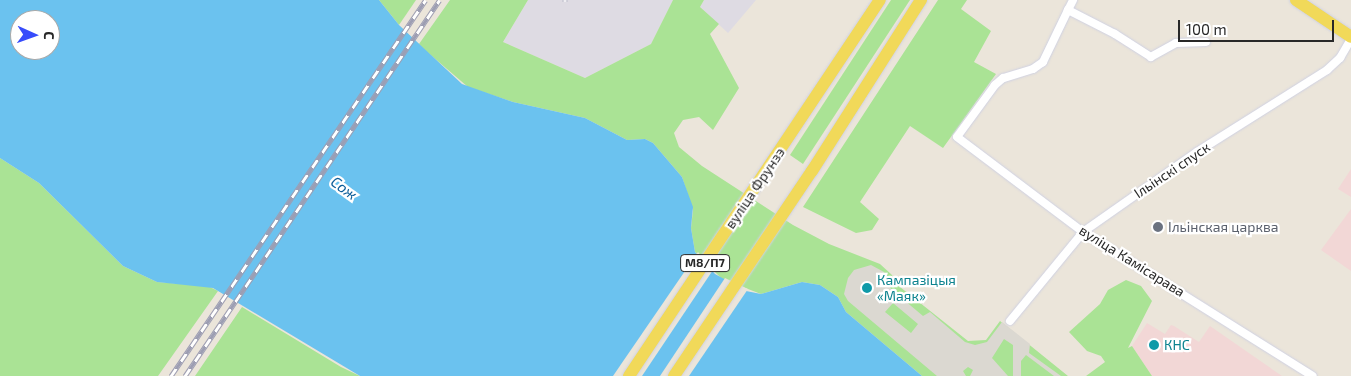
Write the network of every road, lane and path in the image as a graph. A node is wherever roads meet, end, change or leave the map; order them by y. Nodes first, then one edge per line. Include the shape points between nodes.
1 (880, 0) edge
2 (921, 0) edge
3 (1073, 0) edge
4 (1296, 0) edge
5 (1068, 10) junction
6 (1351, 38) edge
7 (1206, 42) dead end
8 (1082, 232) junction
9 (1010, 321) dead end
10 (629, 376) edge
11 (674, 376) edge
12 (1313, 376) edge

1 - 10 main road, вуліца Фрунзэ / М8/П7
2 - 11 main road, М8/П7 via 812,171
3 - 5 street
4 - 6 main road
5 - 7 street via 1116,34 1150,57 1176,43
5 - 8 street, вуліца Камісарава via 1043,62 1034,69 1003,78 957,137
6 - 8 street, Ільінскі спуск via 1340,58 1327,70 1197,152
8 - 9 street, Ільінскі спуск
8 - 12 street, вуліца Камісарава

